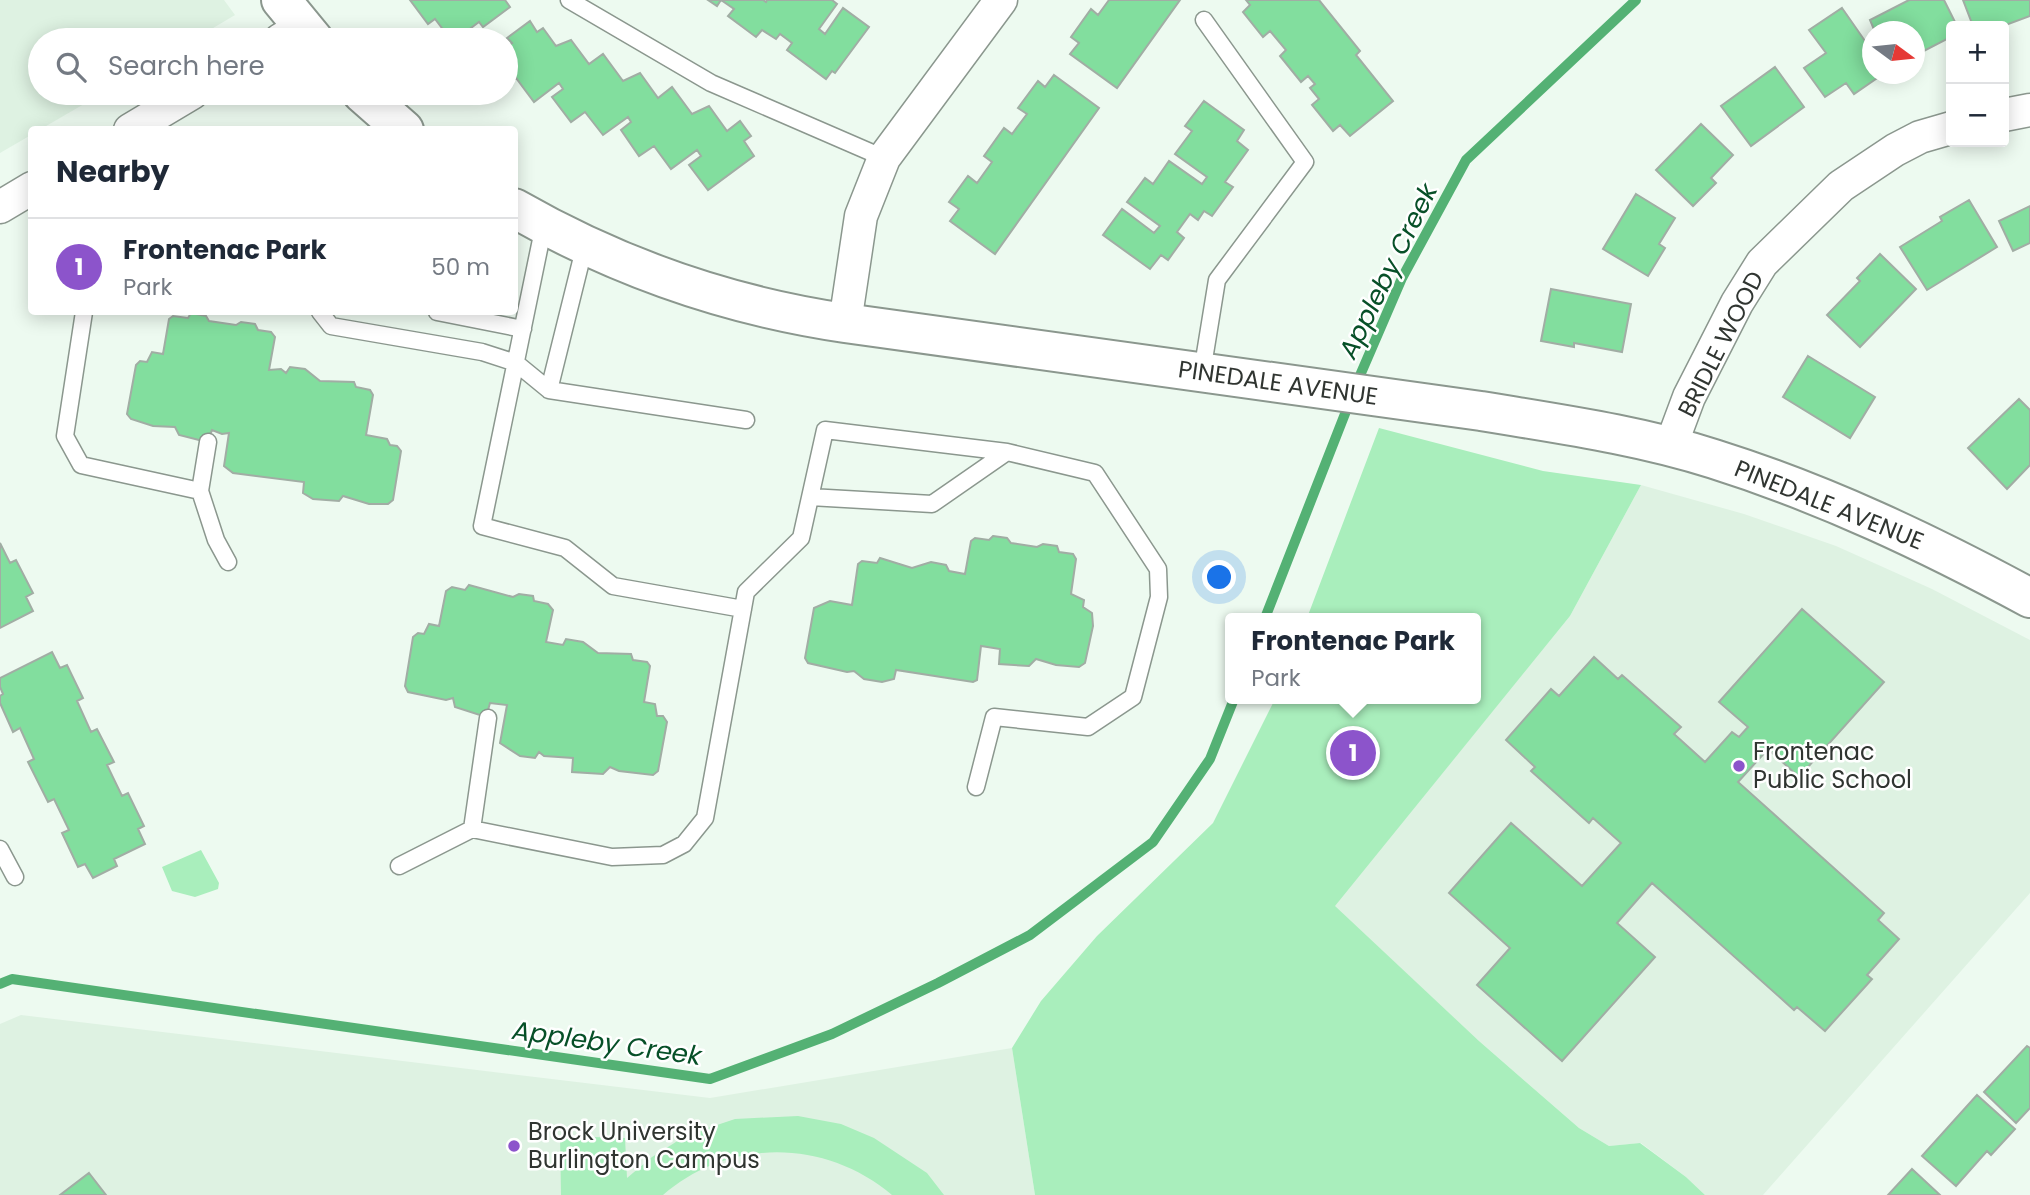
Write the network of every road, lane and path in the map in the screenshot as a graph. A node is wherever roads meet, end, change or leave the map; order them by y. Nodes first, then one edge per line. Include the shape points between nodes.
1 (569, 0) edge
2 (1001, 0) edge
3 (1204, 20) dead end
4 (172, 105) edge
5 (376, 105) edge
6 (2030, 110) edge
7 (2009, 114) edge
8 (137, 126) edge
9 (399, 126) edge
10 (1946, 129) edge
11 (884, 159) junction
12 (28, 190) edge
13 (0, 207) edge
14 (529, 217) edge
15 (585, 245) junction
16 (84, 315) edge
17 (322, 315) edge
18 (453, 315) edge
19 (845, 323) junction
20 (523, 329) junction
21 (516, 363) junction
22 (1202, 372) junction
23 (549, 390) junction
24 (747, 420) dead end
25 (208, 442) dead end
26 (1670, 448) junction
27 (1007, 452) junction
28 (200, 491) junction
29 (810, 497) junction
30 (229, 562) dead end
31 (2030, 598) edge
32 (743, 609) junction
33 (488, 718) dead end
34 (976, 787) dead end
35 (472, 829) junction
36 (0, 849) edge
37 (399, 866) dead end
38 (15, 877) dead end

1 - 11 lane via 711,83
2 - 11 street
3 - 22 lane via 1305,162 1217,280
4 - 8 street
5 - 9 street
6 - 7 street
10 - 26 street, BRIDLE WOOD via 1895,150 1840,186 1762,263 1695,386
11 - 19 street via 861,216
12 - 13 street
14 - 15 street, PINEDALE AVENUE
14 - 20 lane
15 - 19 street, PINEDALE AVENUE via 645,271 739,302
15 - 23 lane
16 - 28 lane via 65,436 81,465
17 - 21 lane via 331,326 478,351
18 - 20 lane
19 - 22 street, PINEDALE AVENUE
20 - 21 lane
21 - 23 lane
21 - 32 lane via 482,526 565,548 613,586
22 - 26 street, PINEDALE AVENUE via 1423,402
23 - 24 lane
25 - 28 lane
26 - 31 street, PINEDALE AVENUE via 1800,488 1909,535
27 - 29 lane via 932,504
27 - 29 lane via 825,430
27 - 34 lane via 1095,473 1158,569 1159,597 1133,697 1088,727 993,717
28 - 30 lane via 216,540
29 - 32 lane via 801,538 746,592
32 - 35 lane via 705,818 684,844 663,855 612,857
33 - 35 lane
35 - 37 lane
36 - 38 lane

